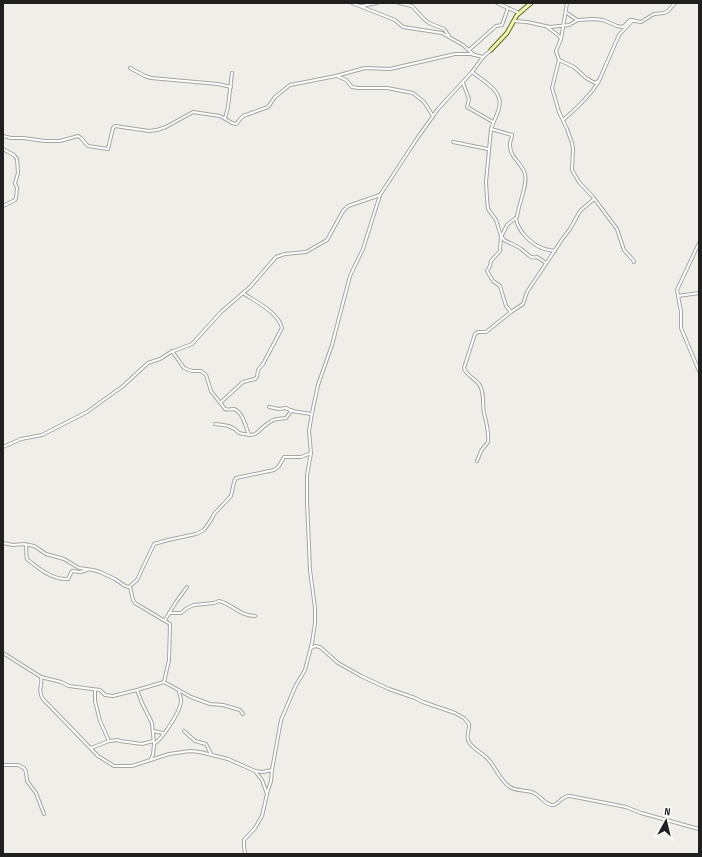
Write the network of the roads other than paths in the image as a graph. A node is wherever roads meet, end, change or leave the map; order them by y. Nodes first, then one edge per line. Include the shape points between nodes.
1 (352, 3) edge
2 (377, 3) edge
3 (400, 3) edge
4 (410, 3) edge
5 (497, 3) edge
6 (531, 3) edge
7 (567, 3) edge
8 (675, 3) edge
9 (362, 6) junction
10 (412, 6) junction
11 (508, 8) junction
12 (566, 12) junction
13 (519, 13) junction
14 (577, 20) junction
15 (633, 20) junction
16 (514, 21) junction
17 (564, 25) junction
18 (547, 27) junction
19 (449, 37) junction
20 (561, 39) junction
21 (469, 50) junction
22 (492, 50) joint
23 (474, 55) junction
24 (483, 57) junction
25 (559, 60) junction
26 (130, 68) dead end
27 (472, 72) junction
28 (232, 73) dead end
29 (336, 76) junction
30 (599, 81) junction
31 (463, 82) junction
32 (231, 88) junction
33 (433, 116) junction
34 (225, 118) junction
35 (563, 120) junction
36 (492, 122) junction
37 (491, 129) junction
38 (3, 136) edge
39 (453, 142) dead end
40 (3, 148) edge
41 (488, 149) junction
42 (380, 195) junction
43 (594, 199) junction
44 (3, 206) edge
45 (516, 217) junction
46 (501, 236) junction
47 (699, 243) edge
48 (698, 246) edge
49 (555, 251) junction
50 (634, 262) dead end
51 (546, 263) junction
52 (699, 292) edge
53 (243, 293) junction
54 (678, 296) junction
55 (511, 312) junction
56 (172, 351) junction
57 (699, 372) edge
58 (220, 403) junction
59 (269, 408) dead end
60 (292, 410) junction
61 (311, 414) junction
62 (214, 424) dead end
63 (249, 435) junction
64 (3, 447) edge
65 (310, 453) junction
66 (477, 461) dead end
67 (3, 543) edge
68 (25, 544) junction
69 (88, 569) junction
70 (130, 587) junction
71 (187, 587) dead end
72 (170, 613) junction
73 (255, 616) dead end
74 (166, 620) junction
75 (310, 650) junction
76 (3, 652) edge
77 (41, 677) junction
78 (164, 682) junction
79 (95, 690) junction
80 (137, 690) junction
81 (179, 691) junction
82 (243, 714) dead end
83 (184, 730) dead end
84 (153, 731) junction
85 (163, 734) junction
86 (109, 741) junction
87 (154, 742) junction
88 (91, 748) junction
89 (211, 754) junction
90 (150, 760) junction
91 (3, 765) edge
92 (272, 770) junction
93 (255, 771) junction
94 (267, 794) junction
95 (44, 814) dead end
96 (699, 829) edge
97 (245, 854) edge

1 - 9 street
2 - 9 street
3 - 10 street
4 - 10 street
5 - 11 street
6 - 13 street
7 - 12 street
8 - 15 street via 666,12 654,14 641,22
9 - 19 street via 395,20 403,28 441,33
10 - 19 street via 428,22 444,28
11 - 13 street
11 - 21 street via 502,25 496,26
12 - 14 street
12 - 17 street
13 - 16 street
14 - 15 street via 598,19 621,27
14 - 17 street
15 - 30 street via 619,35
16 - 18 street
16 - 22 street
17 - 18 street
17 - 20 street
18 - 20 street
19 - 21 street
20 - 25 street via 556,51
21 - 23 street
22 - 24 street
23 - 24 street
23 - 29 street via 447,55 390,69 365,68
24 - 27 street
25 - 30 street via 574,67 595,83
25 - 35 street via 552,87
26 - 32 street via 151,78 218,84
27 - 31 street
27 - 36 street via 496,91 500,107
28 - 32 street
29 - 33 street via 344,78 349,85 358,88 387,88 412,93 424,102
29 - 34 street via 290,85 268,107 243,116 236,124
30 - 35 street via 590,94
31 - 33 street
31 - 36 street via 469,98 467,107
32 - 34 street
33 - 42 street
34 - 38 street via 193,112 157,130 115,126 108,149 88,146 78,136 45,142
35 - 43 street via 573,148 572,170
36 - 37 street
37 - 41 street
37 - 45 street via 512,135 512,154 525,174
39 - 41 street
40 - 44 street via 17,159 18,172 15,183 16,198
41 - 46 street via 488,208 496,220
42 - 53 street via 348,206 324,242 306,252 276,257
42 - 61 street via 363,249 349,279
43 - 49 street via 580,211
43 - 50 street via 617,229 624,250
45 - 46 street via 507,225
45 - 49 street via 517,226 528,239 542,249
46 - 51 street via 528,255 538,257
46 - 55 street via 500,251 491,261 487,271 493,281 500,286 506,306
47 - 48 street
48 - 54 street via 678,287
49 - 51 street
51 - 55 street via 523,304
52 - 54 street
53 - 56 street via 192,344
53 - 58 street via 274,315 282,328 256,378 243,382
54 - 57 street via 681,328
55 - 66 street via 486,332 476,334 464,367 465,372 479,384 484,398 488,442
56 - 58 street via 184,368 206,375 211,391
56 - 64 street via 148,363 123,386 85,414 42,435 21,438
58 - 63 street via 224,409 233,409 239,413
59 - 60 street
60 - 61 street
60 - 63 street via 286,418 273,420 258,434
61 - 65 street
62 - 63 street via 229,426 239,433
65 - 70 street via 301,457 284,457 274,470 236,478 230,496 208,525 196,534 154,545 137,580
65 - 75 street via 307,475 308,538 316,613
67 - 68 street
68 - 69 street via 66,560 79,568
68 - 69 street via 27,559 54,577 68,579 72,571
69 - 70 street
70 - 74 street via 135,603
71 - 72 street
72 - 73 street via 181,613 194,604 220,601 239,612
72 - 74 street
74 - 78 street via 170,628 168,666
75 - 92 street via 305,670 281,720
75 - 96 street via 315,646 320,647 338,663 361,676 464,718 469,724 469,743 488,758 512,788 531,791 550,804 555,805 564,797 570,796 626,807
76 - 77 street
77 - 79 street via 69,686
77 - 88 street via 40,691 44,699
78 - 80 street
78 - 81 street
79 - 80 street via 113,696
79 - 86 street via 98,713
80 - 84 street via 152,722
81 - 82 street via 208,703 240,710
81 - 85 street via 180,704 170,727
83 - 89 street via 195,741 206,744
84 - 85 street
84 - 87 street
85 - 87 street
86 - 87 street via 142,744
86 - 88 street
87 - 90 street
88 - 90 street via 99,758 114,766 132,766
89 - 90 street via 186,751
89 - 93 street
91 - 95 street via 18,765 24,768 27,781 36,793
92 - 93 street
92 - 94 street
93 - 94 street via 262,780
94 - 97 street via 262,816 244,840

